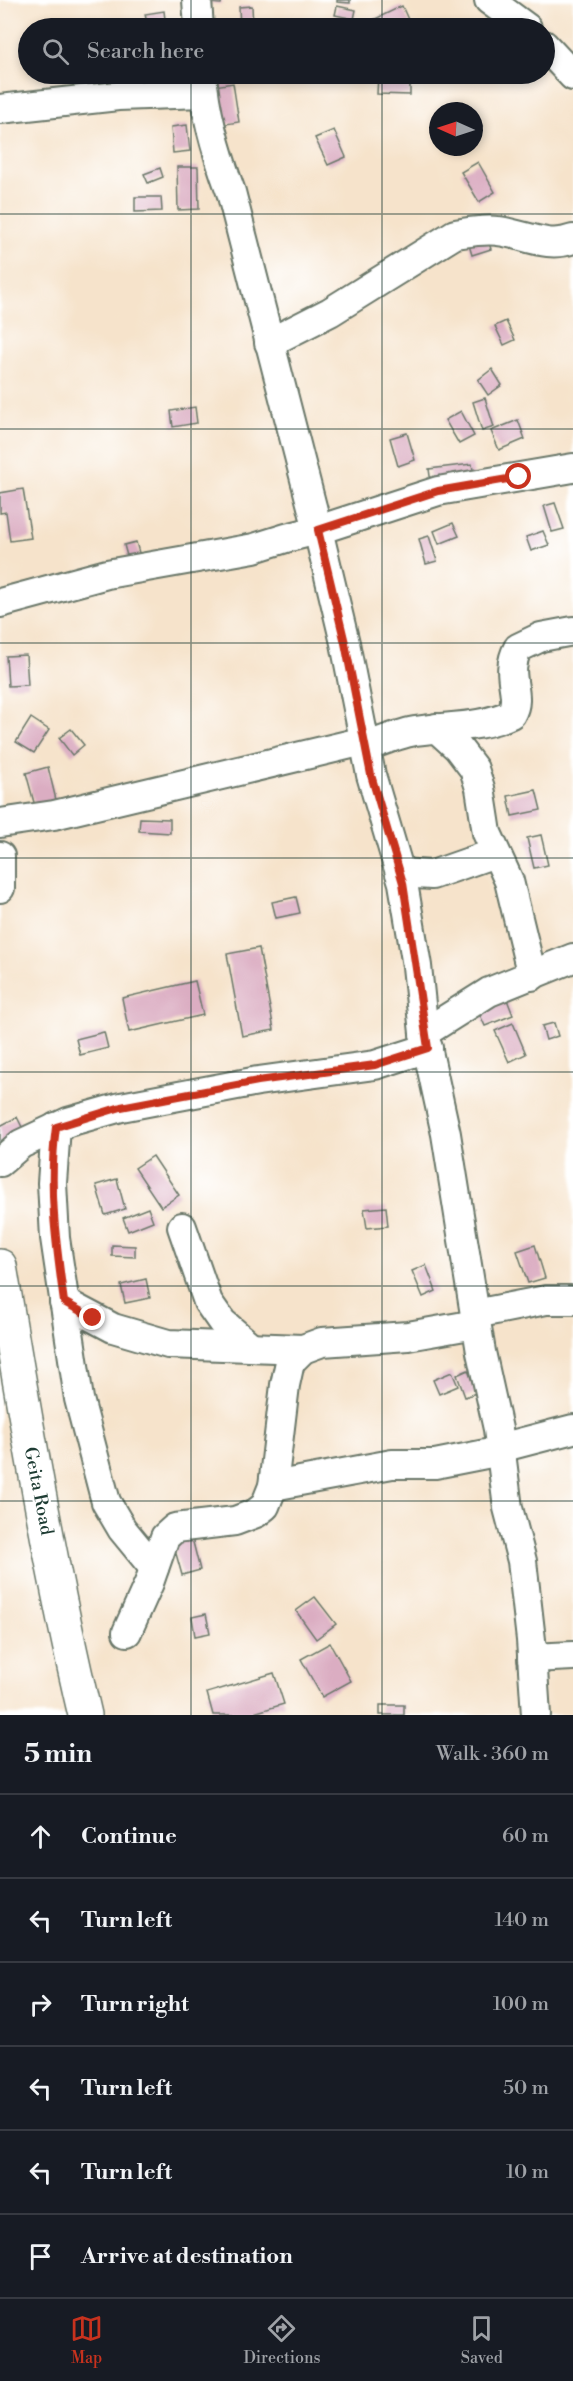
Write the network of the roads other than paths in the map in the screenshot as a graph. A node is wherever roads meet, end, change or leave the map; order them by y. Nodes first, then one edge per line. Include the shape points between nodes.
1 (197, 0) edge
2 (489, 0) edge
3 (198, 18) edge
4 (513, 18) edge
5 (555, 57) edge
6 (573, 76) edge
7 (196, 84) edge
8 (203, 84) edge
9 (0, 109) edge
10 (573, 239) edge
11 (269, 343) junction
12 (573, 468) edge
13 (318, 530) junction
14 (0, 603) edge
15 (573, 631) edge
16 (436, 728) junction
17 (365, 744) junction
18 (0, 823) edge
19 (495, 853) junction
20 (0, 856) edge
21 (400, 873) junction
22 (0, 888) edge
23 (573, 958) edge
24 (532, 976) junction
25 (426, 1041) junction
26 (56, 1127) junction
27 (0, 1162) edge
28 (182, 1227) dead end
29 (0, 1266) edge
30 (573, 1300) edge
31 (64, 1302) junction
32 (476, 1319) junction
33 (251, 1347) junction
34 (303, 1349) junction
35 (573, 1429) edge
36 (500, 1450) junction
37 (273, 1486) junction
38 (154, 1568) junction
39 (127, 1632) dead end
40 (573, 1656) edge
41 (532, 1658) junction
42 (85, 1715) edge
43 (536, 1715) edge

1 - 3 street
2 - 4 street
5 - 6 street
7 - 9 street
8 - 11 street via 215,150 231,192
10 - 11 street via 560,244 498,231 455,234 330,312
11 - 13 street
12 - 13 street via 438,491
13 - 14 street via 254,548 107,574
13 - 17 street
15 - 16 street via 542,637 518,648 510,674 515,702 511,714
16 - 17 street
16 - 19 street via 474,769
17 - 18 street via 54,815
17 - 21 street
19 - 21 street via 432,875
19 - 24 street via 509,881
20 - 22 street
21 - 25 street
23 - 24 street
24 - 25 street via 489,992
25 - 26 street via 375,1065 258,1081 121,1107
25 - 32 street via 446,1134
26 - 27 street via 21,1144
26 - 31 street via 52,1183
28 - 33 street via 214,1313
29 - 42 highway, Geita Road via 68,1644
30 - 32 street via 546,1300
31 - 33 street via 113,1328 168,1344
31 - 38 street via 79,1399 106,1502
32 - 34 street via 408,1336 322,1342
32 - 36 street
33 - 34 street
34 - 37 street via 290,1362
35 - 36 street
36 - 37 street via 435,1464 392,1464
36 - 41 street via 508,1508 522,1561
37 - 38 street via 265,1506 256,1513 235,1521 175,1528 165,1537
38 - 39 street
40 - 41 street
41 - 43 street

